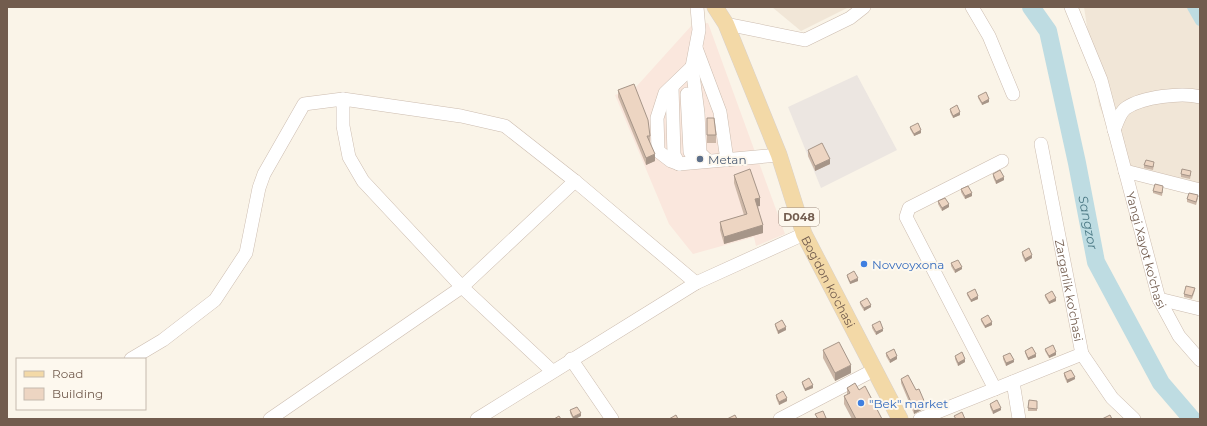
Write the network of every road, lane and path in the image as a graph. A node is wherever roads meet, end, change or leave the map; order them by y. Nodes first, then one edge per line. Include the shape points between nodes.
1 (697, 7) edge
2 (715, 7) edge
3 (864, 7) edge
4 (972, 7) edge
5 (1071, 7) edge
6 (726, 24) junction
7 (696, 48) junction
8 (679, 80) junction
9 (1014, 94) dead end
10 (1198, 97) edge
11 (343, 99) junction
12 (1114, 130) junction
13 (1041, 144) dead end
14 (779, 155) junction
15 (1002, 161) dead end
16 (703, 162) junction
17 (1125, 172) junction
18 (575, 181) junction
19 (1200, 190) edge
20 (804, 234) junction
21 (696, 283) junction
22 (462, 287) junction
23 (1159, 299) junction
24 (1200, 309) edge
25 (1082, 354) junction
26 (133, 358) edge
27 (571, 359) junction
28 (1200, 360) edge
29 (874, 370) junction
30 (552, 371) junction
31 (1013, 382) junction
32 (995, 389) junction
33 (897, 418) edge
34 (270, 419) edge
35 (477, 419) edge
36 (612, 419) edge
37 (780, 419) edge
38 (920, 419) edge
39 (1019, 419) edge
40 (1134, 419) edge

1 - 7 street via 699,30
2 - 6 main road, Bog'don ko'chasi / D048
3 - 6 street via 850,18 805,40
4 - 9 street via 989,36
5 - 12 street, Yangi Xayot ko'chasi via 1101,80
6 - 14 main road, Bog'don ko'chasi / D048
7 - 8 street
7 - 16 street via 720,112
8 - 16 street via 690,152
8 - 16 street via 706,113 708,152
8 - 16 street via 674,155
8 - 16 street via 657,118 658,151 666,158
10 - 12 street via 1158,96 1126,108
11 - 18 street via 461,116 505,126
11 - 22 street via 343,126 349,157 364,181
11 - 26 street via 304,104 264,174 246,253 215,300 164,340
12 - 17 street, Yangi Xayot ko'chasi
13 - 25 street, Zargarlik ko'chasi
14 - 16 street
14 - 20 main road, Bog'don ko'chasi / D048
15 - 32 street via 908,208 906,217
17 - 19 street
17 - 23 street, Yangi Xayot ko'chasi
18 - 21 street
18 - 22 street
20 - 21 street
20 - 29 main road, Bog'don ko'chasi / D048
21 - 27 street
22 - 30 street
22 - 34 street
23 - 24 street
23 - 28 street, Yangi Xayot ko'chasi via 1179,336
25 - 31 street
25 - 40 street, Zargarlik ko'chasi via 1112,398
27 - 30 street
27 - 36 street
29 - 33 main road, Bog'don ko'chasi / D048
29 - 37 street
30 - 35 street
31 - 32 street
31 - 39 street
32 - 38 street

